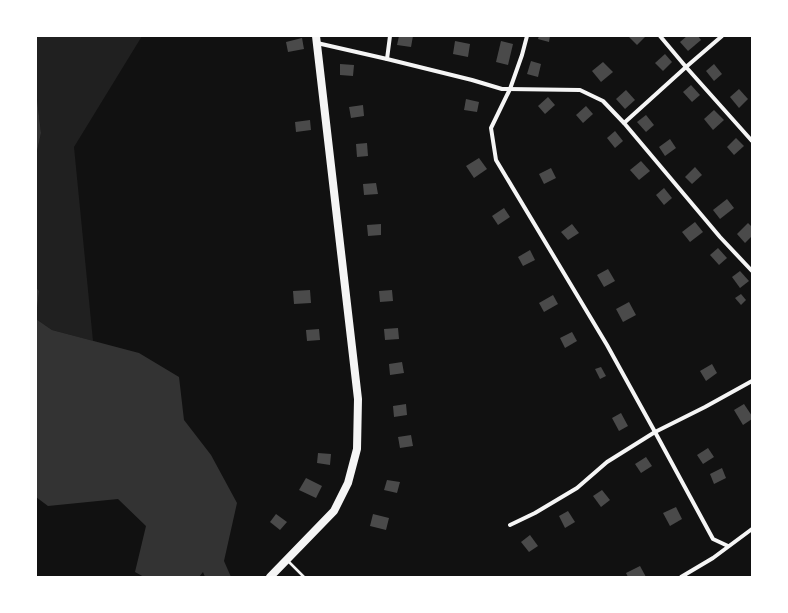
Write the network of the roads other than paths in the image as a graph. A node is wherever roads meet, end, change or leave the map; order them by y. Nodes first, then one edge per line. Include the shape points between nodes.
1 (390, 36) edge
2 (527, 36) edge
3 (660, 36) edge
4 (722, 36) edge
5 (317, 39) edge
6 (387, 58) junction
7 (686, 67) junction
8 (510, 89) junction
9 (624, 123) junction
10 (752, 141) edge
11 (752, 271) edge
12 (752, 381) edge
13 (655, 432) junction
14 (510, 525) dead end
15 (752, 529) edge
16 (728, 546) junction
17 (287, 560) junction
18 (270, 577) edge
19 (304, 577) edge
20 (681, 577) edge

1 - 6 street
2 - 8 street
3 - 7 street
4 - 7 street
5 - 6 street
5 - 17 main road via 358,399 357,449 348,482 334,510
6 - 8 street
7 - 9 street
7 - 10 street
8 - 9 street via 580,90 603,101
8 - 13 street via 491,128 496,160 603,338
9 - 11 street
12 - 13 street
13 - 14 street via 607,462 577,488
13 - 16 street via 713,539
15 - 16 street
16 - 20 street
17 - 18 main road
17 - 19 lane

